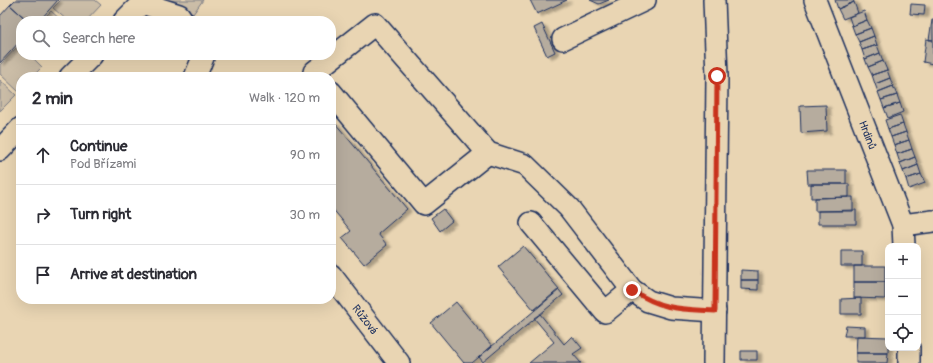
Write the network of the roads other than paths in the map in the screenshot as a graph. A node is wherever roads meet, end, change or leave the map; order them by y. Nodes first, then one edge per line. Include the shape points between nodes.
1 (645, 0) edge
2 (714, 0) edge
3 (816, 0) edge
4 (129, 16) edge
5 (180, 16) edge
6 (563, 39) dead end
7 (336, 55) edge
8 (87, 60) edge
9 (202, 60) edge
10 (329, 60) edge
11 (75, 72) edge
12 (197, 72) edge
13 (314, 72) edge
14 (336, 98) edge
15 (16, 133) edge
16 (0, 150) edge
17 (488, 153) junction
18 (933, 221) edge
19 (532, 223) dead end
20 (903, 225) junction
21 (904, 243) edge
22 (336, 281) edge
23 (632, 290) junction
24 (715, 311) junction
25 (908, 351) edge
26 (399, 363) edge
27 (714, 363) edge
28 (909, 363) edge

1 - 6 street
2 - 24 street via 717,76
3 - 20 street, Hrdinů
4 - 5 street via 142,3
7 - 17 street via 375,24
8 - 11 street
9 - 12 street
10 - 13 street
14 - 17 street via 424,204
15 - 16 street
17 - 23 street via 525,164 569,208
18 - 20 street
19 - 23 street via 605,312
20 - 21 street, Hrdinů
22 - 26 street, Růžová
23 - 24 street via 648,300 671,308
24 - 27 street
25 - 28 street

